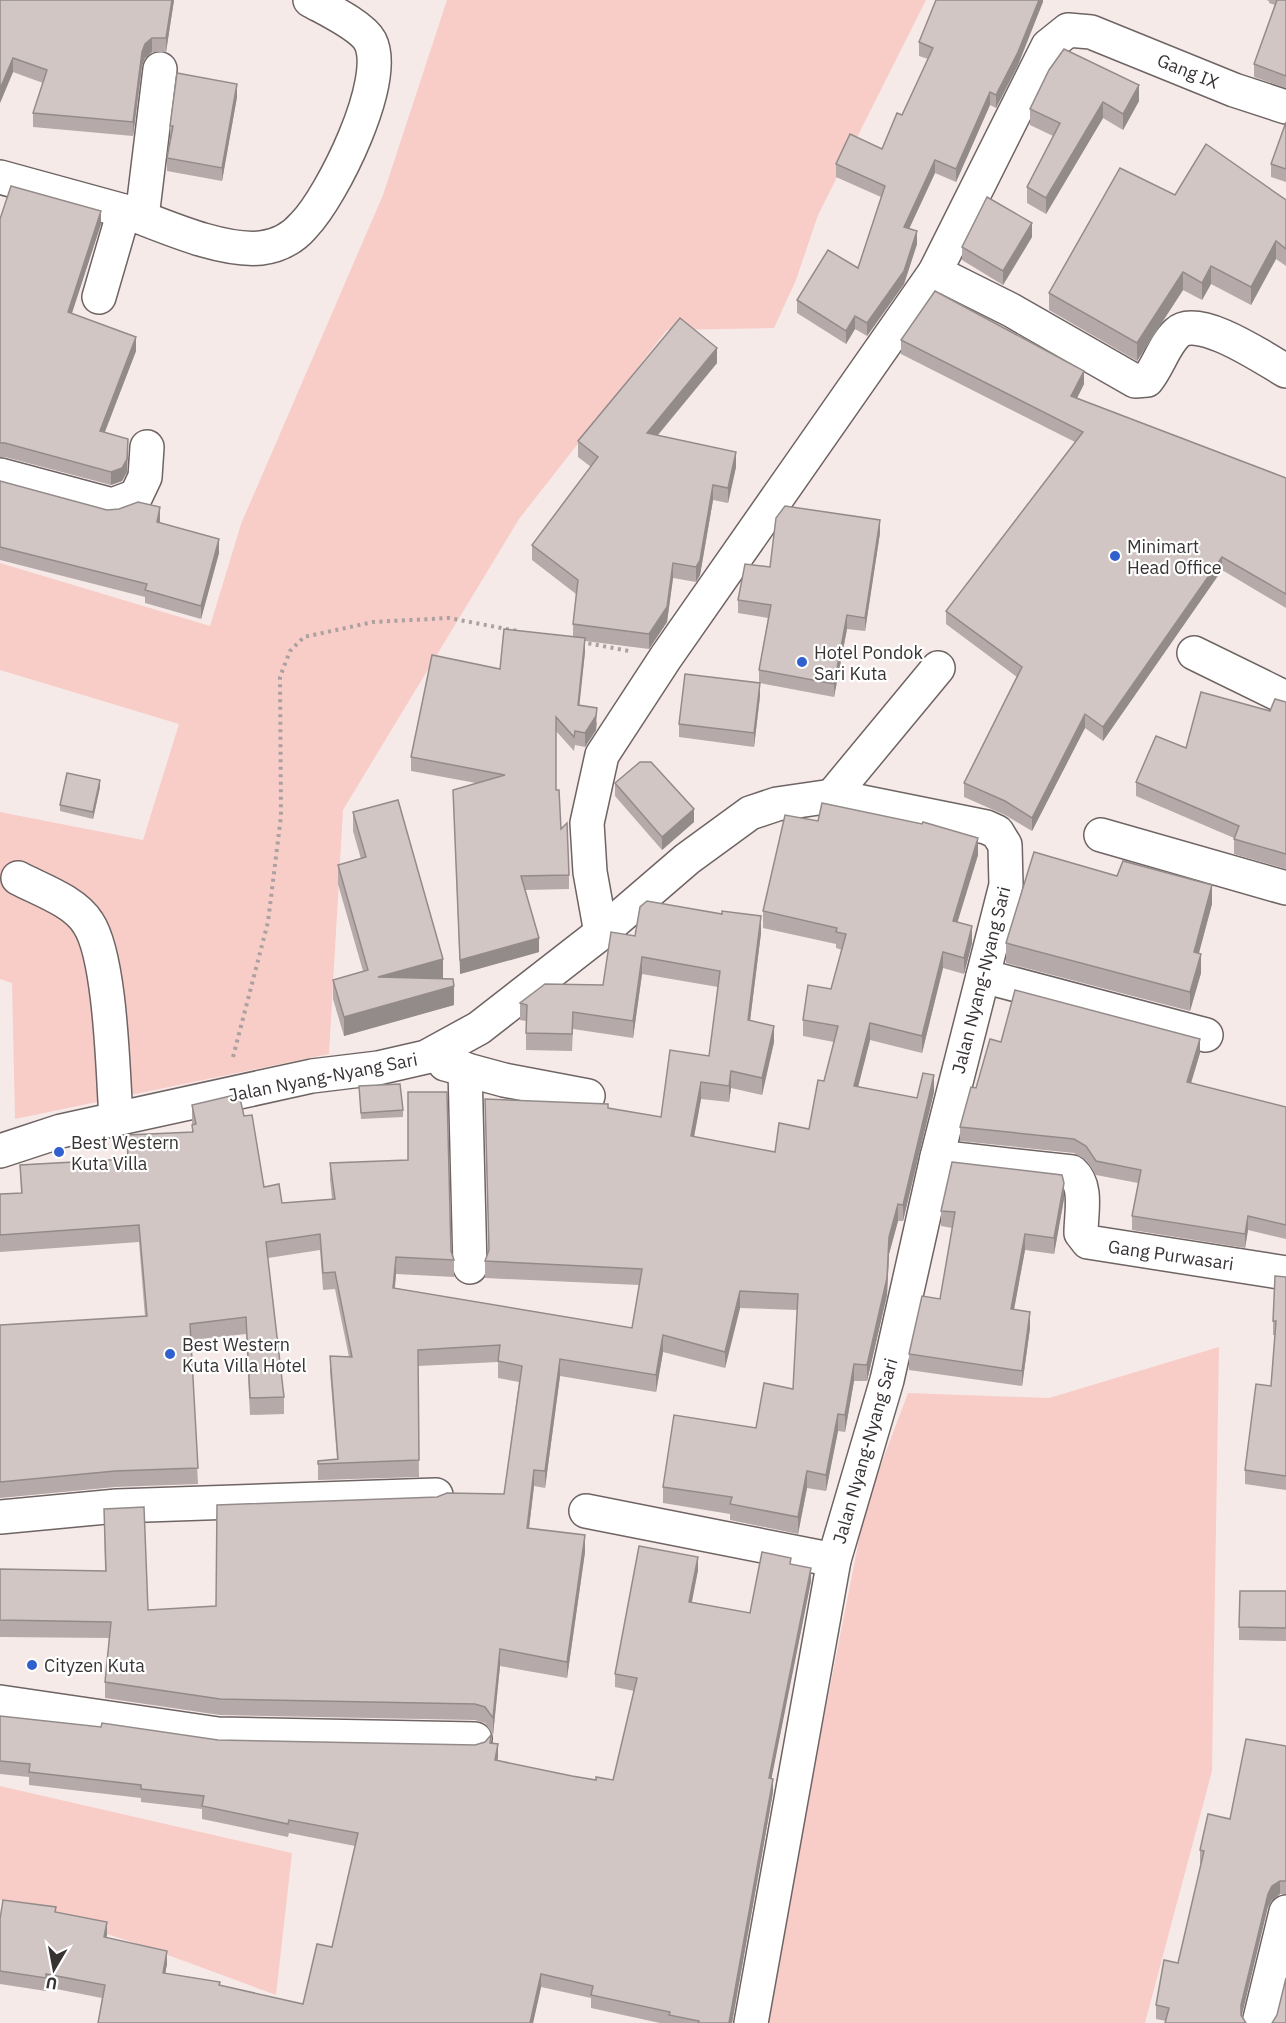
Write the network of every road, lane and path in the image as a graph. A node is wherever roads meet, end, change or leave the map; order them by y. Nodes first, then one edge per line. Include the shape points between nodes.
1 (310, 0) edge
2 (160, 69) dead end
3 (1286, 107) edge
4 (0, 177) edge
5 (133, 214) junction
6 (935, 272) junction
7 (99, 297) dead end
8 (1286, 371) edge
9 (147, 447) dead end
10 (0, 474) edge
11 (529, 633) edge
12 (575, 641) edge
13 (1194, 653) dead end
14 (666, 657) junction
15 (938, 668) dead end
16 (1286, 698) edge
17 (832, 796) junction
18 (1101, 836) dead end
19 (18, 878) dead end
20 (1286, 888) edge
21 (601, 933) junction
22 (983, 976) junction
23 (1206, 1035) dead end
24 (426, 1057) junction
25 (465, 1069) junction
26 (223, 1096) junction
27 (588, 1096) dead end
28 (116, 1119) junction
29 (0, 1151) edge
30 (937, 1157) junction
31 (470, 1267) dead end
32 (1286, 1272) edge
33 (436, 1494) dead end
34 (586, 1511) dead end
35 (0, 1517) edge
36 (834, 1560) junction
37 (0, 1702) edge
38 (474, 1739) dead end
39 (1286, 1912) edge
40 (751, 2023) edge
41 (1259, 2023) edge

1 - 5 street via 363,32 374,53 371,85 344,163 316,211 290,238 260,248 220,244
2 - 5 street
3 - 6 street, Gang IX via 1091,32 1068,30 1048,46
4 - 5 street
5 - 7 street
6 - 8 street via 1011,310 1135,381 1147,380 1176,333 1192,328 1215,333
6 - 14 street
9 - 10 street via 146,477 136,496 112,505
11 - 26 path via 449,618 373,622 304,637 290,651 280,677 281,816 268,922
12 - 14 path
13 - 16 street
14 - 21 street via 608,744 600,763 587,824 590,872
15 - 17 street
17 - 21 street, Jalan Nyang-Nyang Sari via 777,804 750,813 687,859
17 - 22 street, Jalan Nyang-Nyang Sari via 970,822 997,832 1005,845 1006,885
18 - 20 street
19 - 28 street via 68,904 88,923 100,951
21 - 24 street, Jalan Nyang-Nyang Sari via 479,1028
22 - 23 street
22 - 30 street, Jalan Nyang-Nyang Sari
24 - 25 street
24 - 26 street, Jalan Nyang-Nyang Sari
25 - 27 street
25 - 31 street
26 - 28 street, Jalan Nyang-Nyang Sari
28 - 29 street, Jalan Nyang-Nyang Sari via 61,1131
30 - 32 street, Gang Purwasari via 1072,1172 1082,1188 1080,1233 1088,1242
30 - 36 street, Jalan Nyang-Nyang Sari via 887,1380
33 - 35 street via 117,1506
34 - 36 street
36 - 40 street, Jalan Nyang-Nyang Sari
37 - 38 street via 218,1734
39 - 41 street

